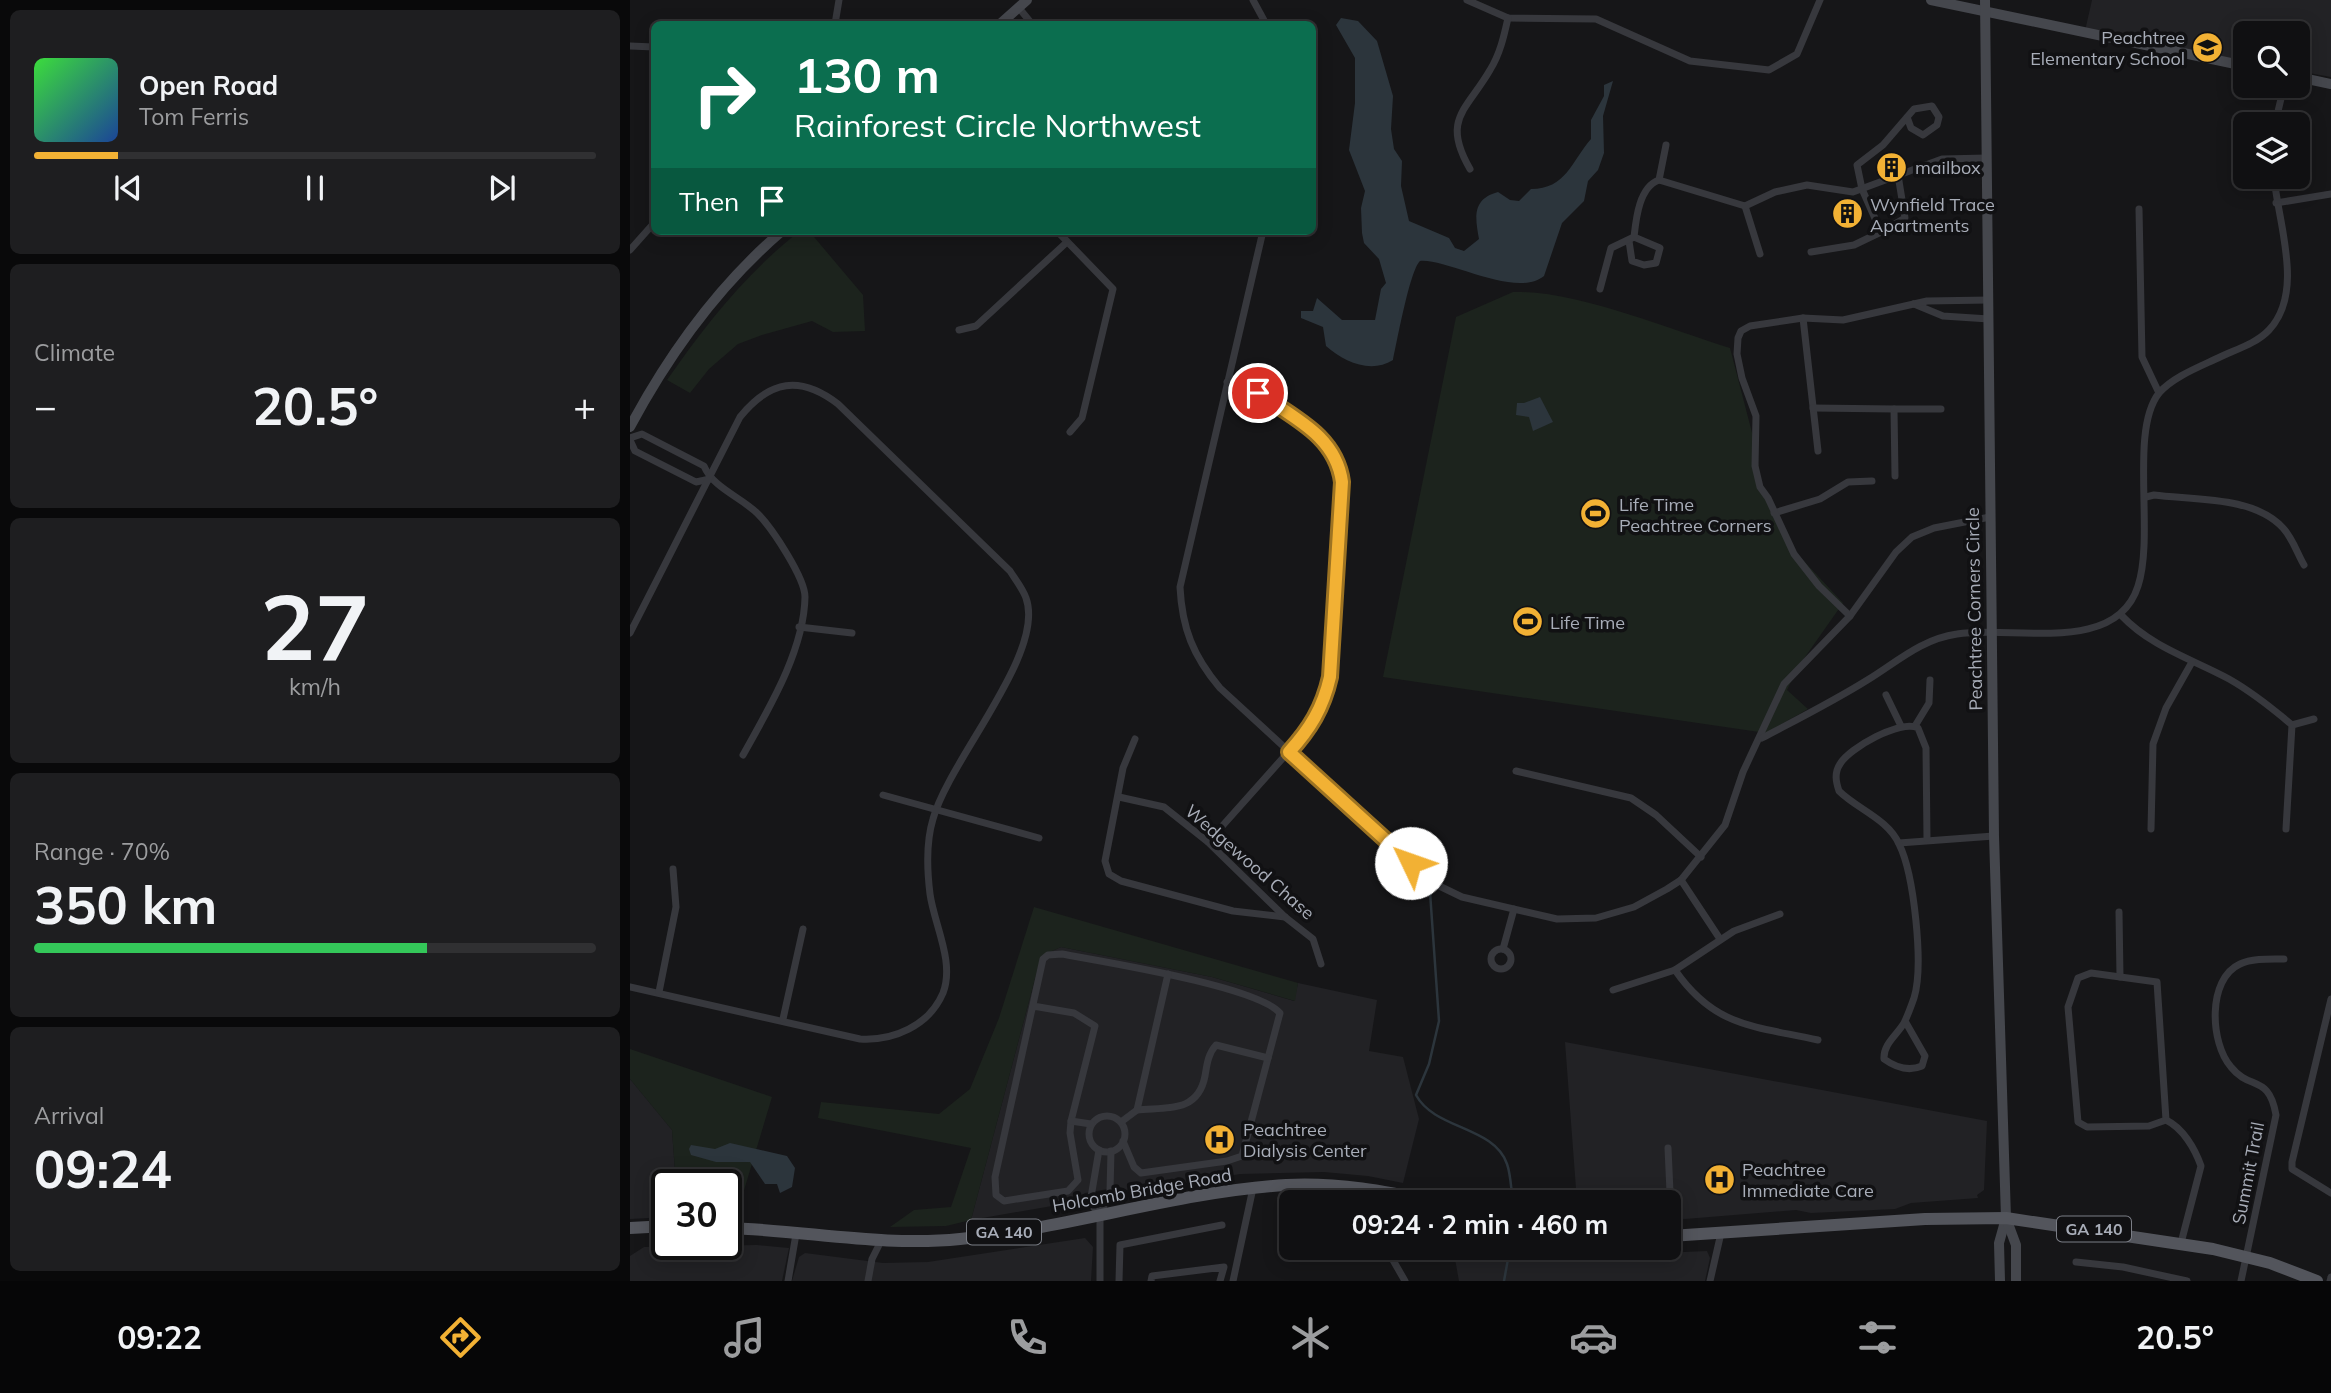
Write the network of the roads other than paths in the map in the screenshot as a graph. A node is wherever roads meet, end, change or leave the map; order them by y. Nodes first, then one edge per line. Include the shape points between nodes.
1 (839, 0) edge
2 (1253, 0) edge
3 (1467, 0) edge
4 (1820, 0) edge
5 (1931, 0) edge
6 (1023, 4) edge
7 (1985, 5) edge
8 (1508, 18) junction
9 (836, 21) edge
10 (1007, 21) edge
11 (1031, 21) edge
12 (1264, 21) edge
13 (630, 46) edge
14 (651, 46) edge
15 (2233, 63) edge
16 (2310, 80) edge
17 (2331, 84) edge
18 (1908, 117) junction
19 (1666, 145) dead end
20 (1987, 164) junction
21 (1470, 169) dead end
22 (1898, 175) junction
23 (1659, 180) junction
24 (1862, 189) junction
25 (2275, 189) edge
26 (2331, 194) edge
27 (2276, 203) junction
28 (1745, 206) junction
29 (2139, 209) dead end
30 (651, 226) edge
31 (1881, 232) junction
32 (778, 235) edge
33 (1061, 235) edge
34 (1262, 235) edge
35 (1632, 239) junction
36 (1067, 242) junction
37 (630, 250) edge
38 (1811, 252) dead end
39 (1760, 254) dead end
40 (1600, 289) dead end
41 (1989, 300) junction
42 (1913, 304) junction
43 (1803, 318) junction
44 (1989, 319) junction
45 (959, 330) dead end
46 (1227, 382) junction
47 (2159, 393) junction
48 (1813, 408) junction
49 (1941, 408) dead end
50 (1894, 409) junction
51 (630, 427) edge
52 (1070, 432) dead end
53 (630, 439) edge
54 (671, 450) junction
55 (1818, 451) dead end
56 (663, 466) junction
57 (1895, 477) dead end
58 (710, 479) junction
59 (1872, 481) dead end
60 (2146, 497) junction
61 (1774, 513) junction
62 (1990, 517) junction
63 (2304, 565) dead end
64 (2121, 615) junction
65 (1850, 616) junction
66 (799, 627) junction
67 (1993, 632) junction
68 (630, 633) edge
69 (852, 633) dead end
70 (2192, 662) junction
71 (1930, 680) dead end
72 (1886, 695) dead end
73 (2314, 719) dead end
74 (2292, 725) junction
75 (1901, 726) junction
76 (1914, 726) junction
77 (1761, 738) junction
78 (1135, 739) dead end
79 (1289, 752) junction
80 (743, 755) dead end
81 (1516, 771) dead end
82 (883, 795) dead end
83 (1119, 797) junction
84 (936, 811) junction
85 (2286, 829) dead end
86 (2151, 830) dead end
87 (1994, 836) junction
88 (1039, 838) dead end
89 (1927, 839) junction
90 (1209, 842) junction
91 (1899, 843) junction
92 (1701, 857) junction
93 (673, 869) dead end
94 (1681, 880) junction
95 (1514, 909) junction
96 (2119, 912) dead end
97 (1780, 914) dead end
98 (1285, 917) junction
99 (803, 929) dead end
100 (1720, 939) junction
101 (1503, 949) dead end
102 (2284, 958) dead end
103 (1321, 964) dead end
104 (1675, 970) junction
105 (1168, 974) junction
106 (2120, 977) junction
107 (630, 986) edge
108 (1613, 990) dead end
109 (659, 992) junction
110 (2331, 999) edge
111 (1032, 1006) junction
112 (783, 1019) junction
113 (1905, 1021) junction
114 (1818, 1040) dead end
115 (1268, 1058) junction
116 (1136, 1110) junction
117 (1071, 1121) junction
118 (2166, 1121) junction
119 (1121, 1122) junction
120 (1091, 1124) junction
121 (1123, 1142) junction
122 (1668, 1149) dead end
123 (1099, 1150) junction
124 (1111, 1151) junction
125 (1253, 1188) junction
126 (1337, 1190) edge
127 (1669, 1190) edge
128 (2331, 1193) edge
129 (1100, 1215) junction
130 (2006, 1218) junction
131 (1222, 1225) dead end
132 (651, 1226) edge
133 (630, 1227) edge
134 (742, 1229) edge
135 (1721, 1233) junction
136 (796, 1234) junction
137 (1681, 1235) edge
138 (883, 1238) junction
139 (2181, 1243) junction
140 (2247, 1256) junction
141 (1393, 1260) edge
142 (2076, 1262) dead end
143 (788, 1281) edge
144 (868, 1281) edge
145 (1100, 1281) edge
146 (1118, 1281) edge
147 (1151, 1281) edge
148 (1220, 1281) edge
149 (1233, 1281) edge
150 (1405, 1281) edge
151 (1710, 1281) edge
152 (2000, 1281) edge
153 (2016, 1281) edge
154 (2187, 1281) edge
155 (2241, 1281) edge
156 (2317, 1281) edge

1 - 9 street
2 - 12 street
3 - 8 street
4 - 8 street via 1797,54 1769,70 1690,61 1596,19
5 - 7 street
6 - 10 street
6 - 11 street
7 - 15 street
7 - 20 street, Peachtree Corners Circle
8 - 21 street via 1497,58 1465,103 1458,121 1460,152
13 - 14 street
16 - 17 street
18 - 18 street via 1923,105 1932,106 1939,117 1937,125 1923,135 1911,128
18 - 24 street via 1857,165
19 - 23 street
20 - 22 street via 1940,168 1929,163
20 - 41 street, Peachtree Corners Circle
22 - 24 street
22 - 31 street via 1905,218
23 - 28 street
23 - 35 street via 1644,192
24 - 28 street via 1807,185 1775,192
24 - 31 street
25 - 27 street
26 - 27 street
27 - 47 street via 2288,276 2285,305 2258,339 2188,372
28 - 39 street
29 - 47 street via 2143,357
30 - 37 street
31 - 38 street via 1854,244
32 - 51 street via 712,303 675,352
33 - 36 street
34 - 46 street
35 - 35 street via 1660,248 1656,263 1632,261
35 - 40 street via 1611,248
36 - 45 street via 976,326
36 - 52 street via 1113,289 1082,418
41 - 42 street
41 - 44 street, Peachtree Corners Circle
42 - 43 street via 1843,320
42 - 44 street via 1943,316
43 - 48 street
43 - 61 street via 1741,331 1737,354 1756,416 1759,487
44 - 62 street, Peachtree Corners Circle
46 - 79 street via 1182,575 1182,615 1202,667
46 - 79 street via 1258,393 1300,422 1332,449 1340,463 1330,677 1315,722
47 - 60 street via 2144,431
48 - 50 street
48 - 55 street
49 - 50 street
50 - 57 street
53 - 54 street via 642,434
53 - 56 street via 635,451
54 - 56 street
54 - 58 street via 704,466
56 - 58 street via 696,482
58 - 66 street via 737,495 776,536 805,595
58 - 68 street
58 - 84 street via 752,402 777,386 809,385 838,404 1010,571 1027,599 1026,642 951,773
59 - 61 street via 1848,482 1825,496
60 - 63 street via 2243,505 2263,513 2284,529
60 - 64 street via 2144,560 2138,588
61 - 65 street via 1794,554
62 - 65 street via 1912,537
62 - 67 street, Peachtree Corners Circle
64 - 67 street via 2078,631
64 - 70 street via 2153,643
65 - 77 street via 1784,684
66 - 69 street
66 - 80 street via 771,707
67 - 77 street via 1966,632 1927,642
67 - 87 street, Peachtree Corners Circle
70 - 74 street via 2264,701
70 - 86 street via 2166,708 2153,744
71 - 76 street via 1929,702
72 - 75 street
73 - 74 street
74 - 85 street
75 - 76 street
75 - 91 street via 1849,752 1836,779 1839,792 1876,818
76 - 89 street via 1926,748
77 - 92 street via 1743,772 1726,825
78 - 83 street via 1123,768
79 - 90 street
79 - 95 street via 1432,882 1455,895
81 - 92 street via 1630,798
82 - 84 street
83 - 90 street, Wedgewood Chase via 1164,807
83 - 98 street via 1105,861 1109,874 1233,911
84 - 88 street
84 - 112 street via 928,874 945,978 934,1007 905,1032 879,1040
87 - 89 street
87 - 130 street, Peachtree Corners Circle
89 - 91 street
90 - 98 street, Wedgewood Chase
91 - 113 street via 1914,901 1917,972
92 - 94 street
93 - 109 street via 676,907
94 - 95 street via 1634,907 1596,918 1557,919
94 - 100 street
95 - 101 street
96 - 106 street
97 - 100 street via 1761,918
98 - 103 street, Wedgewood Chase via 1313,939
99 - 112 street
100 - 104 street
102 - 140 street, Summit Trail via 2241,963 2228,973 2215,1013 2224,1057 2239,1076 2269,1092 2276,1115
104 - 108 street
104 - 114 street via 1698,1000 1723,1016
105 - 111 street via 1048,955 1043,959
105 - 115 street via 1276,1008 1280,1013
105 - 116 street
106 - 118 street via 2157,982
106 - 118 street via 2091,973 2078,978 2072,993 2069,1020 2078,1122 2087,1127 2149,1126
107 - 109 street
109 - 112 street
110 - 128 street via 2292,1169
111 - 117 street via 1074,1013 1095,1026
111 - 117 street via 995,1177 999,1199 1068,1191 1078,1180
113 - 113 street via 1884,1050 1884,1059 1894,1067 1914,1069 1922,1066 1926,1056
115 - 116 street via 1216,1045 1196,1099 1183,1105
115 - 121 street via 1242,1156 1140,1173
116 - 119 street
117 - 120 street
118 - 139 street via 2175,1125 2201,1166
119 - 120 street via 1106,1115
119 - 121 street
120 - 123 street via 1090,1142
121 - 124 street
122 - 127 street
123 - 124 street
123 - 129 street via 1090,1203
124 - 129 street via 1110,1191
125 - 126 main road, Holcomb Bridge Road / GA 140 via 1310,1185
125 - 129 main road, Holcomb Bridge Road / GA 140
125 - 149 street
129 - 138 main road, Holcomb Bridge Road / GA 140 via 959,1239
129 - 145 street
130 - 135 main road, GA 140
130 - 139 main road, GA 140
130 - 152 street, Peachtree Corners Circle via 1998,1243
130 - 153 street, Peachtree Corners Circle via 2016,1245
131 - 146 street via 1120,1245
132 - 133 main road
134 - 136 main road, Holcomb Bridge Road / GA 140
135 - 137 main road, GA 140
135 - 151 street
136 - 138 main road, Holcomb Bridge Road / GA 140
136 - 143 street
138 - 144 street
139 - 140 main road, GA 140
140 - 155 street, Summit Trail
140 - 156 main road, GA 140
141 - 150 street
142 - 154 street
147 - 148 street via 1152,1276 1224,1267

